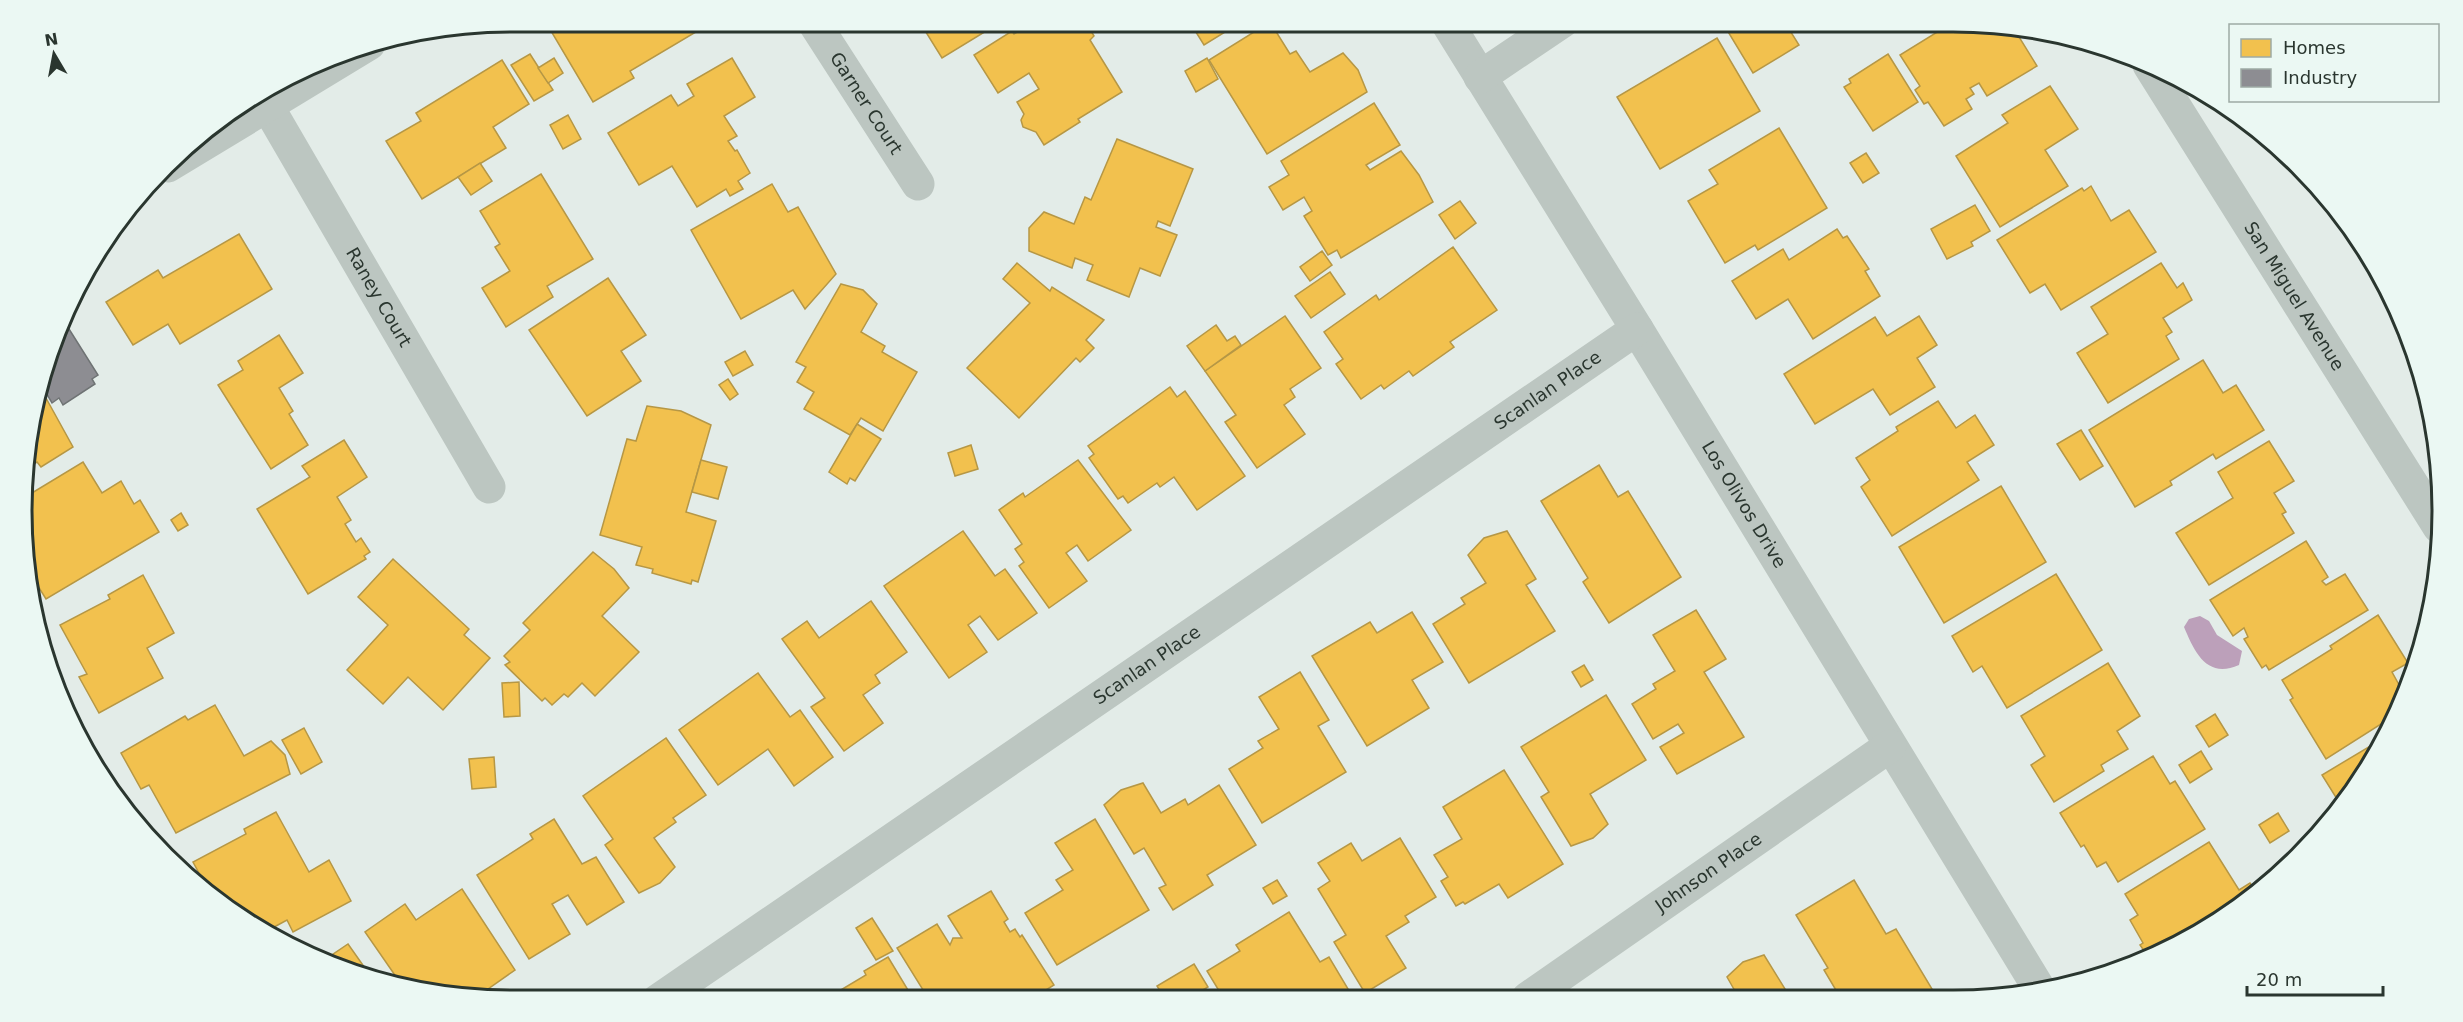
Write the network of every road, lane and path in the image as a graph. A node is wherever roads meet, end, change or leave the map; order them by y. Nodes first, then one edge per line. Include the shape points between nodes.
1 (820, 32) edge
2 (1453, 32) edge
3 (1547, 32) edge
4 (337, 64) edge
5 (1480, 77) junction
6 (2158, 79) edge
7 (268, 107) junction
8 (195, 150) edge
9 (918, 184) dead end
10 (1637, 329) junction
11 (489, 488) dead end
12 (2432, 515) edge
13 (1890, 746) junction
14 (2036, 983) edge
15 (673, 990) edge
16 (1539, 990) edge

1 - 9 street, Garner Court
2 - 5 street, Los Olivos Drive
3 - 5 street
4 - 7 street
5 - 10 street, Los Olivos Drive
6 - 12 street, San Miguel Avenue
7 - 8 street
7 - 11 street, Raney Court
10 - 13 street, Los Olivos Drive
10 - 15 street, Scanlan Place
13 - 14 street, Los Olivos Drive
13 - 16 street, Johnson Place

